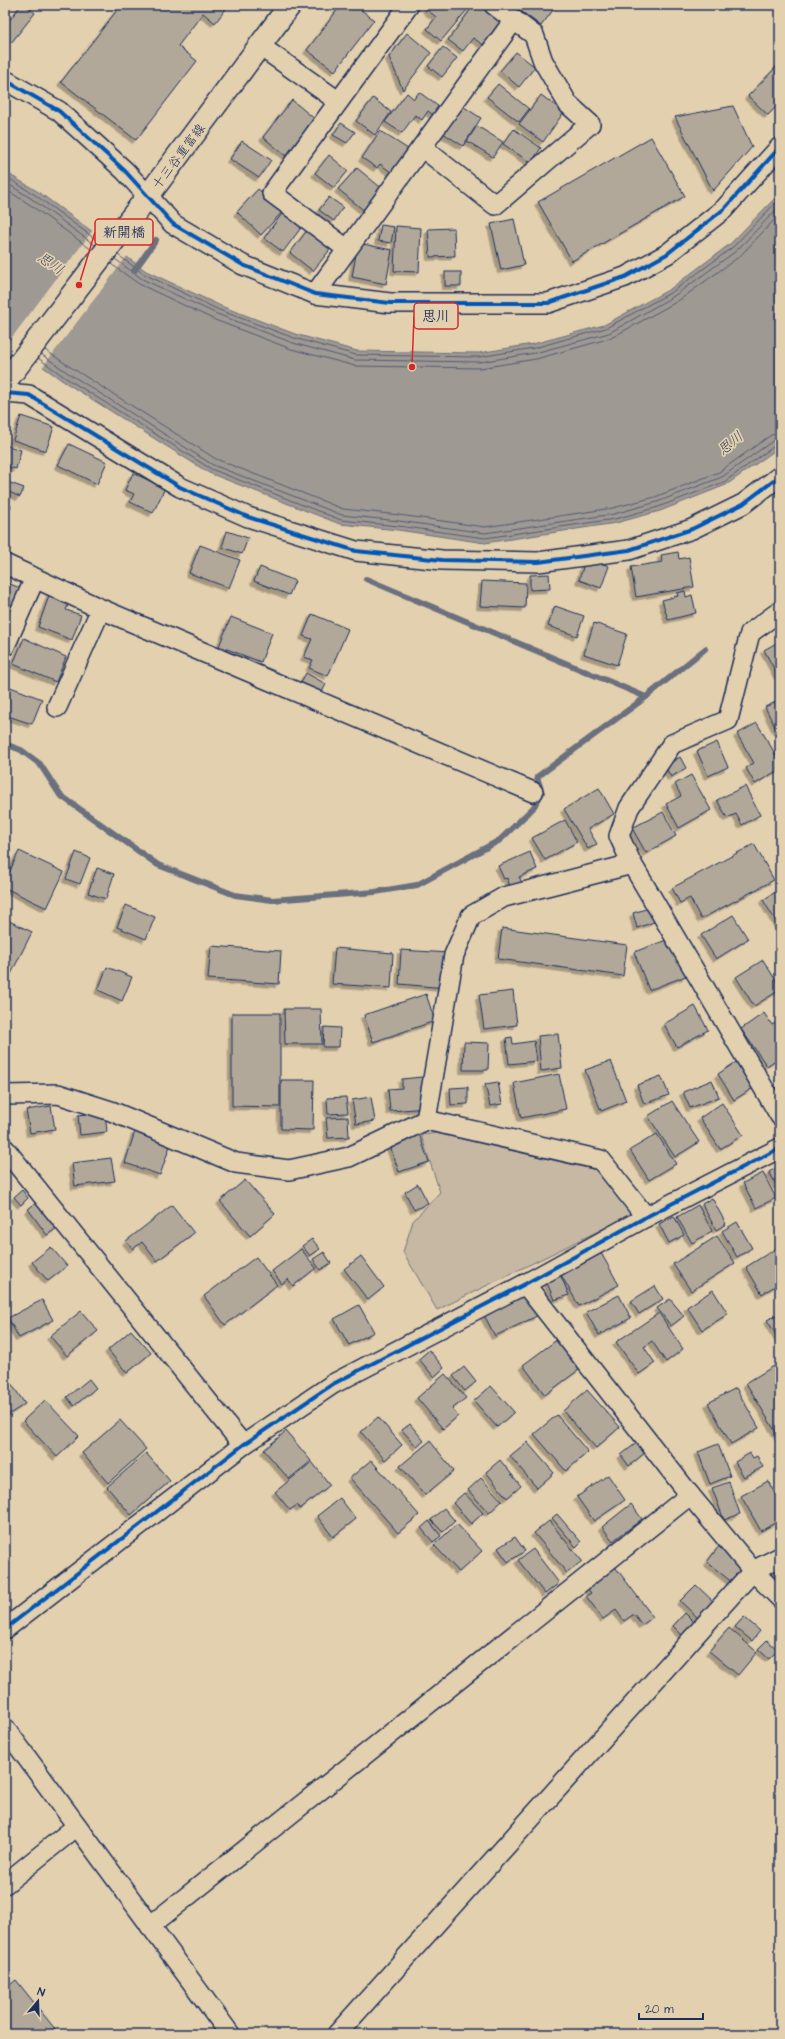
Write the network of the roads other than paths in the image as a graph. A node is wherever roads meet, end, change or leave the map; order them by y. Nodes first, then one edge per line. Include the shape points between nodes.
1 (290, 5) edge
2 (409, 5) edge
3 (494, 5) edge
4 (514, 20) junction
5 (260, 46) junction
6 (5, 80) edge
7 (338, 101) junction
8 (780, 147) edge
9 (423, 148) junction
10 (148, 196) junction
11 (347, 248) junction
12 (314, 294) junction
13 (5, 382) edge
14 (5, 393) edge
15 (780, 476) edge
16 (5, 564) edge
17 (34, 578) junction
18 (100, 609) junction
19 (779, 616) edge
20 (5, 646) edge
21 (57, 707) dead end
22 (533, 792) dead end
23 (632, 864) junction
24 (5, 1095) edge
25 (780, 1116) edge
26 (426, 1120) junction
27 (5, 1148) edge
28 (780, 1148) edge
29 (646, 1217) junction
30 (525, 1284) junction
31 (243, 1445) junction
32 (690, 1495) junction
33 (780, 1557) edge
34 (753, 1571) junction
35 (780, 1598) edge
36 (5, 1630) edge
37 (6, 1732) edge
38 (77, 1826) junction
39 (5, 1884) edge
40 (150, 1926) junction
41 (230, 2034) edge
42 (337, 2034) edge

1 - 5 main road, 十三谷重富線
2 - 7 street
3 - 4 street
4 - 9 street
4 - 9 street via 534,35 543,61 568,104 590,124 495,204
5 - 7 street
5 - 10 main road, 十三谷重富線
6 - 10 street via 59,112 125,171
7 - 11 street via 272,193
8 - 12 street via 724,209 667,254 624,277 548,303 390,303
9 - 11 street
10 - 12 street via 173,224 243,265
10 - 13 main road, 十三谷重富線
11 - 12 street
14 - 15 street via 29,395 180,486 201,496 248,517 356,551 442,560 538,562 629,550 692,529 743,504
16 - 17 street
17 - 18 street
17 - 20 street
18 - 21 street
18 - 22 street
19 - 23 street via 750,633 728,720 672,744 629,808 619,836
23 - 25 street
23 - 26 street via 504,897 471,916 454,955
24 - 26 street via 58,1094 112,1111 236,1163 289,1170 350,1157
26 - 29 street via 601,1160
27 - 31 street
28 - 29 street
29 - 30 street
30 - 31 street via 333,1384
30 - 32 street
31 - 36 street
32 - 34 street
32 - 40 street
33 - 34 street
34 - 35 street
34 - 42 street
37 - 38 street
38 - 39 street
38 - 40 street
40 - 41 street

